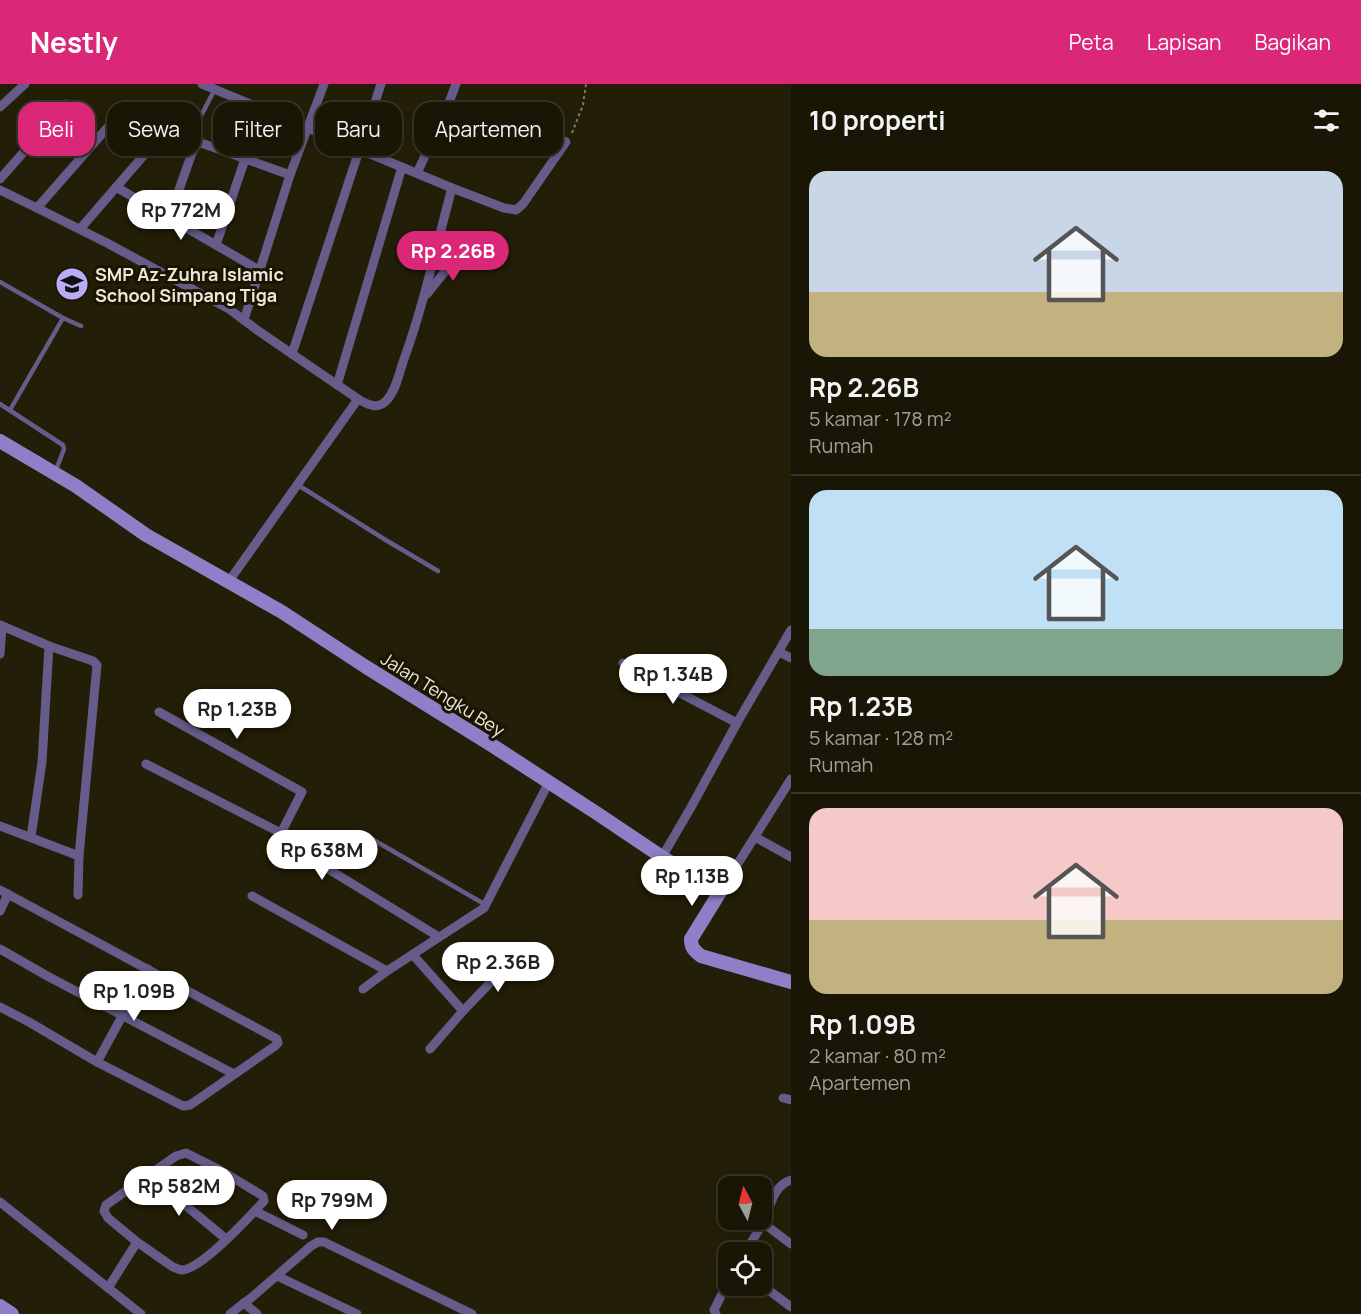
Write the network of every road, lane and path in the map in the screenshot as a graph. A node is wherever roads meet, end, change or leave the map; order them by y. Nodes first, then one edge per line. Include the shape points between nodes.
1 (26, 84) edge
2 (202, 84) edge
3 (324, 84) edge
4 (381, 84) edge
5 (456, 84) edge
6 (586, 84) edge
7 (215, 89) junction
8 (375, 102) edge
9 (0, 107) edge
10 (201, 116) edge
11 (308, 128) junction
12 (107, 129) edge
13 (315, 131) edge
14 (563, 141) edge
15 (566, 142) junction
16 (21, 156) edge
17 (143, 156) edge
18 (357, 156) edge
19 (376, 156) edge
20 (245, 159) junction
21 (402, 167) junction
22 (417, 173) junction
23 (290, 175) junction
24 (0, 180) edge
25 (116, 188) junction
26 (452, 188) junction
27 (0, 190) edge
28 (37, 208) junction
29 (169, 218) junction
30 (80, 229) junction
31 (438, 240) junction
32 (216, 245) junction
33 (462, 250) junction
34 (488, 259) dead end
35 (259, 270) junction
36 (0, 282) edge
37 (423, 299) junction
38 (63, 318) junction
39 (244, 320) junction
40 (81, 326) dead end
41 (292, 354) junction
42 (337, 385) junction
43 (358, 399) junction
44 (0, 404) edge
45 (10, 410) junction
46 (0, 441) edge
47 (54, 472) junction
48 (298, 485) junction
49 (438, 571) dead end
50 (229, 582) junction
51 (1, 626) edge
52 (791, 630) edge
53 (49, 646) junction
54 (779, 652) junction
55 (0, 654) edge
56 (791, 658) edge
57 (623, 663) dead end
58 (159, 712) dead end
59 (737, 723) junction
60 (146, 764) dead end
61 (791, 779) edge
62 (549, 782) junction
63 (788, 789) edge
64 (0, 826) edge
65 (281, 833) junction
66 (365, 835) dead end
67 (31, 837) junction
68 (754, 837) junction
69 (79, 856) junction
70 (791, 857) edge
71 (662, 858) junction
72 (4, 892) edge
73 (720, 892) junction
74 (78, 895) dead end
75 (252, 896) dead end
76 (486, 905) junction
77 (0, 911) edge
78 (439, 937) junction
79 (0, 949) edge
80 (413, 954) junction
81 (514, 957) dead end
82 (148, 969) junction
83 (387, 971) junction
84 (791, 982) edge
85 (363, 989) dead end
86 (0, 1007) edge
87 (463, 1011) junction
88 (123, 1015) junction
89 (430, 1049) dead end
90 (97, 1062) junction
91 (234, 1074) junction
92 (149, 1175) junction
93 (791, 1180) edge
94 (0, 1202) edge
95 (772, 1202) edge
96 (255, 1211) junction
97 (772, 1230) edge
98 (303, 1235) dead end
99 (226, 1239) junction
100 (137, 1242) junction
101 (791, 1244) edge
102 (277, 1276) junction
103 (108, 1288) junction
104 (772, 1293) edge
105 (721, 1296) edge
106 (244, 1303) junction
107 (0, 1306) edge
108 (791, 1307) edge
109 (12, 1314) edge
110 (141, 1314) edge
111 (230, 1314) edge
112 (257, 1314) edge
113 (357, 1314) edge
114 (472, 1314) edge
115 (716, 1314) edge

1 - 9 street
2 - 7 street
3 - 11 street
4 - 8 street
5 - 22 street
6 - 15 path via 580,112
7 - 10 lane
7 - 11 street
11 - 13 street
11 - 23 street
12 - 28 street
14 - 15 street
15 - 26 street via 516,210
16 - 24 street
17 - 25 street
18 - 41 street
19 - 21 street
20 - 23 street
20 - 29 street via 198,143
20 - 32 street
21 - 22 street
21 - 42 street
22 - 26 street
23 - 35 street
25 - 29 street
25 - 30 street
26 - 31 street
27 - 28 street
28 - 30 street
29 - 32 street
30 - 39 street
31 - 33 street
31 - 37 street
32 - 35 street
33 - 34 street
33 - 37 street
35 - 39 street
36 - 38 lane
37 - 43 street via 387,400 375,406
38 - 40 lane
38 - 45 lane
39 - 41 street
41 - 42 street
42 - 43 street
43 - 48 street
44 - 45 lane
45 - 47 lane via 63,445
46 - 47 main road, Jalan Tengku Bey
47 - 50 main road, Jalan Tengku Bey via 146,535
48 - 49 lane
48 - 50 street
50 - 62 main road, Jalan Tengku Bey
51 - 53 street
51 - 55 street
52 - 54 street
53 - 67 street via 42,762
53 - 69 street via 97,665
54 - 56 street
54 - 59 street
57 - 59 street
58 - 65 street via 302,792
59 - 71 street
60 - 65 street
61 - 63 street
62 - 71 main road, Jalan Tengku Bey
62 - 76 street
63 - 68 street
64 - 67 street
65 - 78 street via 281,840
66 - 76 lane
67 - 69 street
68 - 70 street
68 - 73 street
69 - 74 street
71 - 73 main road, Jalan Tengku Bey
72 - 77 street
72 - 82 street
73 - 84 main road via 691,939 694,951
75 - 83 street
76 - 78 street
78 - 80 street
79 - 88 street
80 - 83 street
80 - 87 street
81 - 87 street
82 - 88 street
82 - 91 street via 277,1039 275,1046
83 - 85 street
86 - 90 street
87 - 89 street
88 - 90 street
88 - 91 street
90 - 91 street via 183,1106
92 - 96 street via 176,1156 186,1154 263,1196 264,1201
92 - 99 street
92 - 100 street via 106,1205 104,1211
93 - 95 street via 781,1185
94 - 103 street
96 - 98 street
96 - 99 street
97 - 101 street
99 - 100 street via 202,1260 182,1270
100 - 103 street
102 - 106 street
102 - 113 street
102 - 114 street via 315,1242 324,1242
103 - 110 street
104 - 108 street
105 - 115 street
106 - 111 street
106 - 112 street
107 - 109 main road

